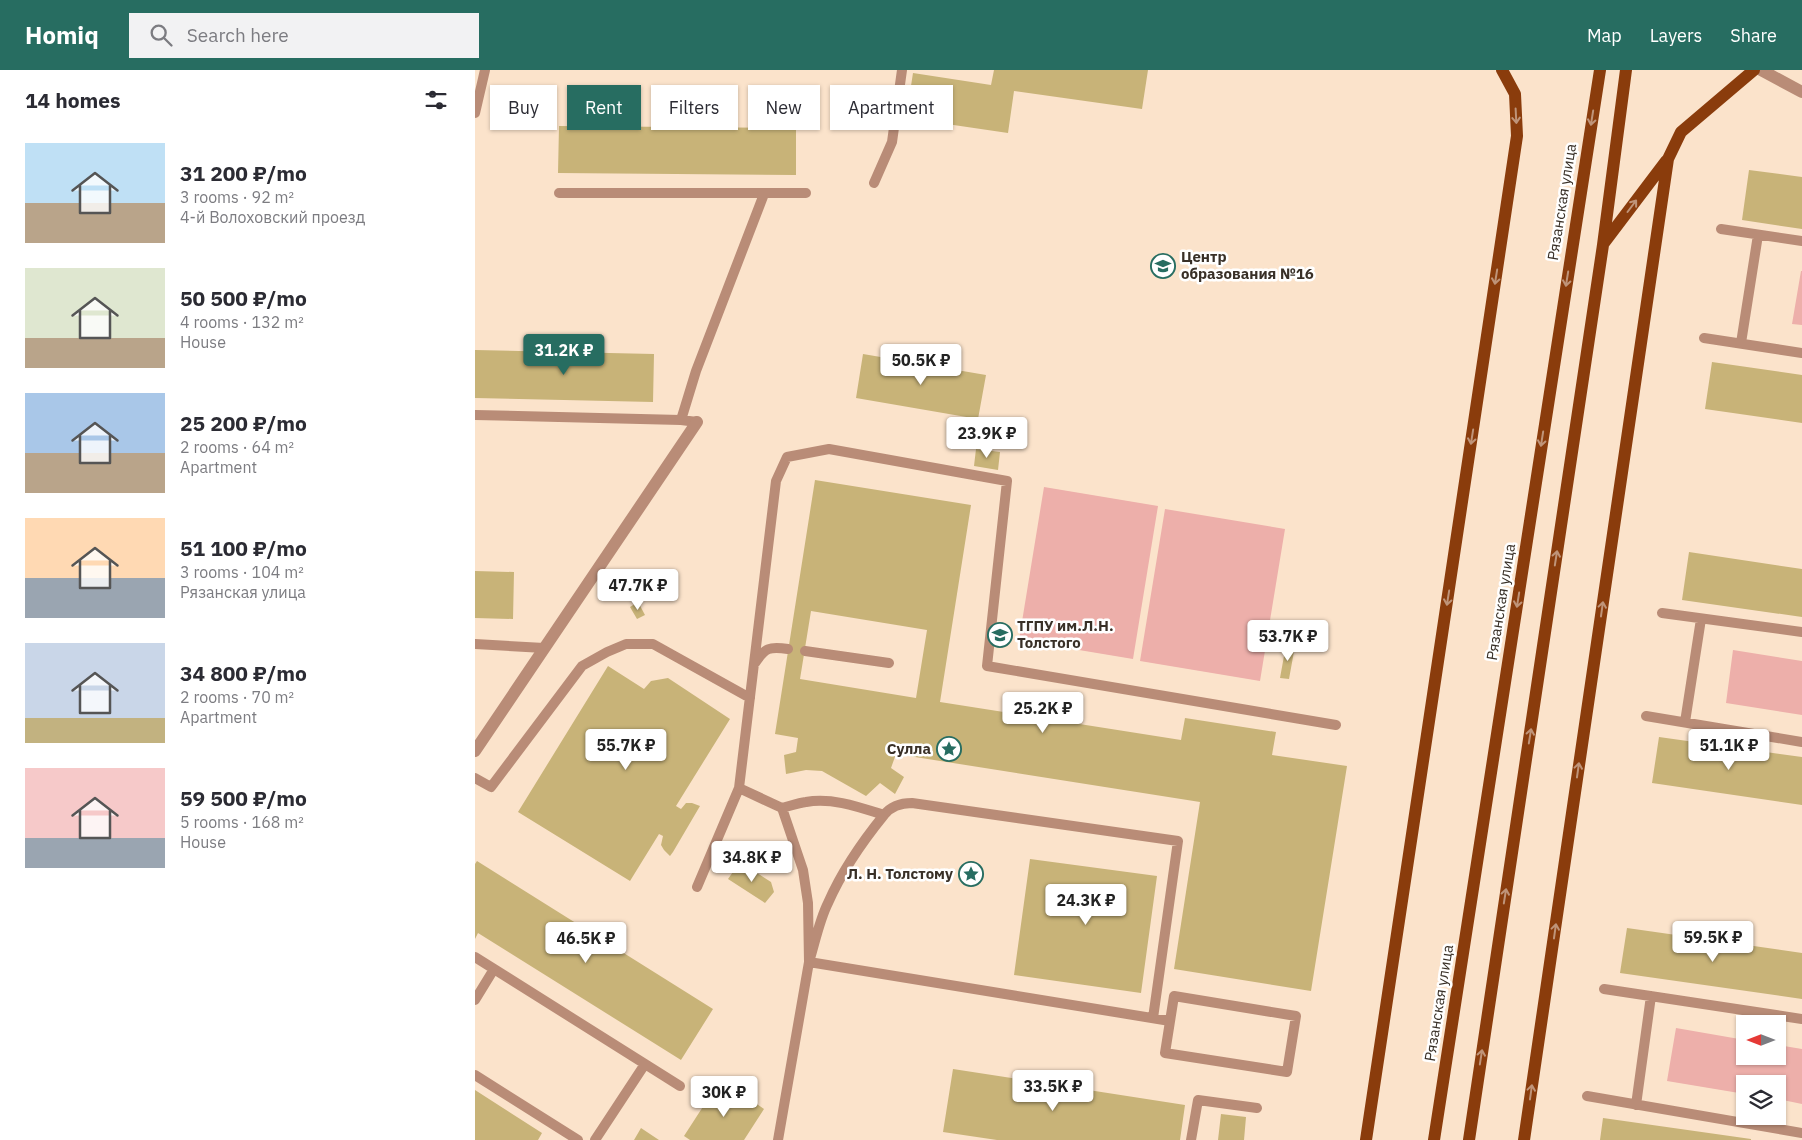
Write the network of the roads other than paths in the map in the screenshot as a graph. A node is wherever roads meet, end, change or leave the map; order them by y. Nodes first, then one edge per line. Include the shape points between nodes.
1 (485, 70) edge
2 (903, 70) edge
3 (1502, 70) edge
4 (1600, 70) edge
5 (1626, 70) edge
6 (1754, 70) edge
7 (1761, 70) edge
8 (1802, 92) edge
9 (475, 113) edge
10 (1668, 159) junction
11 (873, 183) dead end
12 (559, 193) dead end
13 (806, 193) dead end
14 (764, 194) junction
15 (1721, 229) dead end
16 (1758, 235) junction
17 (1802, 241) edge
18 (1603, 245) junction
19 (1704, 338) dead end
20 (1741, 344) junction
21 (1802, 353) edge
22 (475, 415) edge
23 (681, 420) junction
24 (697, 422) joint
25 (1662, 613) dead end
26 (1701, 619) junction
27 (1802, 632) edge
28 (475, 644) edge
29 (544, 648) junction
30 (788, 649) dead end
31 (805, 651) dead end
32 (889, 663) dead end
33 (754, 664) junction
34 (750, 698) junction
35 (1646, 716) dead end
36 (1685, 722) junction
37 (1335, 725) dead end
38 (1802, 742) edge
39 (475, 751) edge
40 (475, 778) edge
41 (739, 788) junction
42 (782, 808) junction
43 (883, 815) junction
44 (697, 887) dead end
45 (475, 957) edge
46 (809, 962) junction
47 (493, 969) junction
48 (1604, 989) dead end
49 (1651, 996) junction
50 (475, 1000) edge
51 (1153, 1018) junction
52 (1802, 1019) edge
53 (1170, 1021) junction
54 (645, 1064) junction
55 (475, 1075) edge
56 (680, 1086) dead end
57 (1587, 1096) dead end
58 (1636, 1105) junction
59 (1257, 1108) dead end
60 (1802, 1133) edge
61 (578, 1140) edge
62 (595, 1140) edge
63 (778, 1140) edge
64 (1191, 1140) edge
65 (1367, 1140) edge
66 (1434, 1140) edge
67 (1469, 1140) edge
68 (1524, 1140) edge

1 - 9 lane
2 - 11 lane via 892,142
3 -> 65 main road via 1515,94 1517,136
4 -> 66 main road, Рязанская улица
5 - 18 main road
6 - 10 main road via 1681,132
7 - 8 street
18 -> 10 main road
68 -> 10 main road
12 - 14 lane
13 - 14 lane
14 - 23 lane
15 - 16 lane
16 - 17 lane
16 - 20 lane
67 -> 18 main road
19 - 20 lane
20 - 21 lane
22 - 23 lane
23 - 24 lane
24 - 29 street
25 - 26 lane
26 - 27 lane
26 - 36 lane
28 - 29 lane
29 - 39 street
30 - 33 lane via 764,650
31 - 32 lane
33 - 34 lane
33 - 37 lane via 776,482 787,457 829,449 1007,482 987,666
34 - 40 lane via 653,644 626,644 582,666 491,787
34 - 41 lane
35 - 36 lane
36 - 38 lane
41 - 42 lane
41 - 44 lane
42 - 43 lane via 829,801
42 - 46 lane via 803,870 808,903
43 - 46 lane via 838,881
43 - 51 lane via 888,809 912,803 1178,841
45 - 47 lane
46 - 51 lane
46 - 63 lane
47 - 50 lane
47 - 54 lane
48 - 49 lane
49 - 52 lane
49 - 58 lane
51 - 53 lane
53 - 53 lane via 1165,1053 1287,1072 1296,1016 1174,996
54 - 56 lane
54 - 62 lane
55 - 61 lane
57 - 58 lane
58 - 60 lane
59 - 64 lane via 1198,1100

